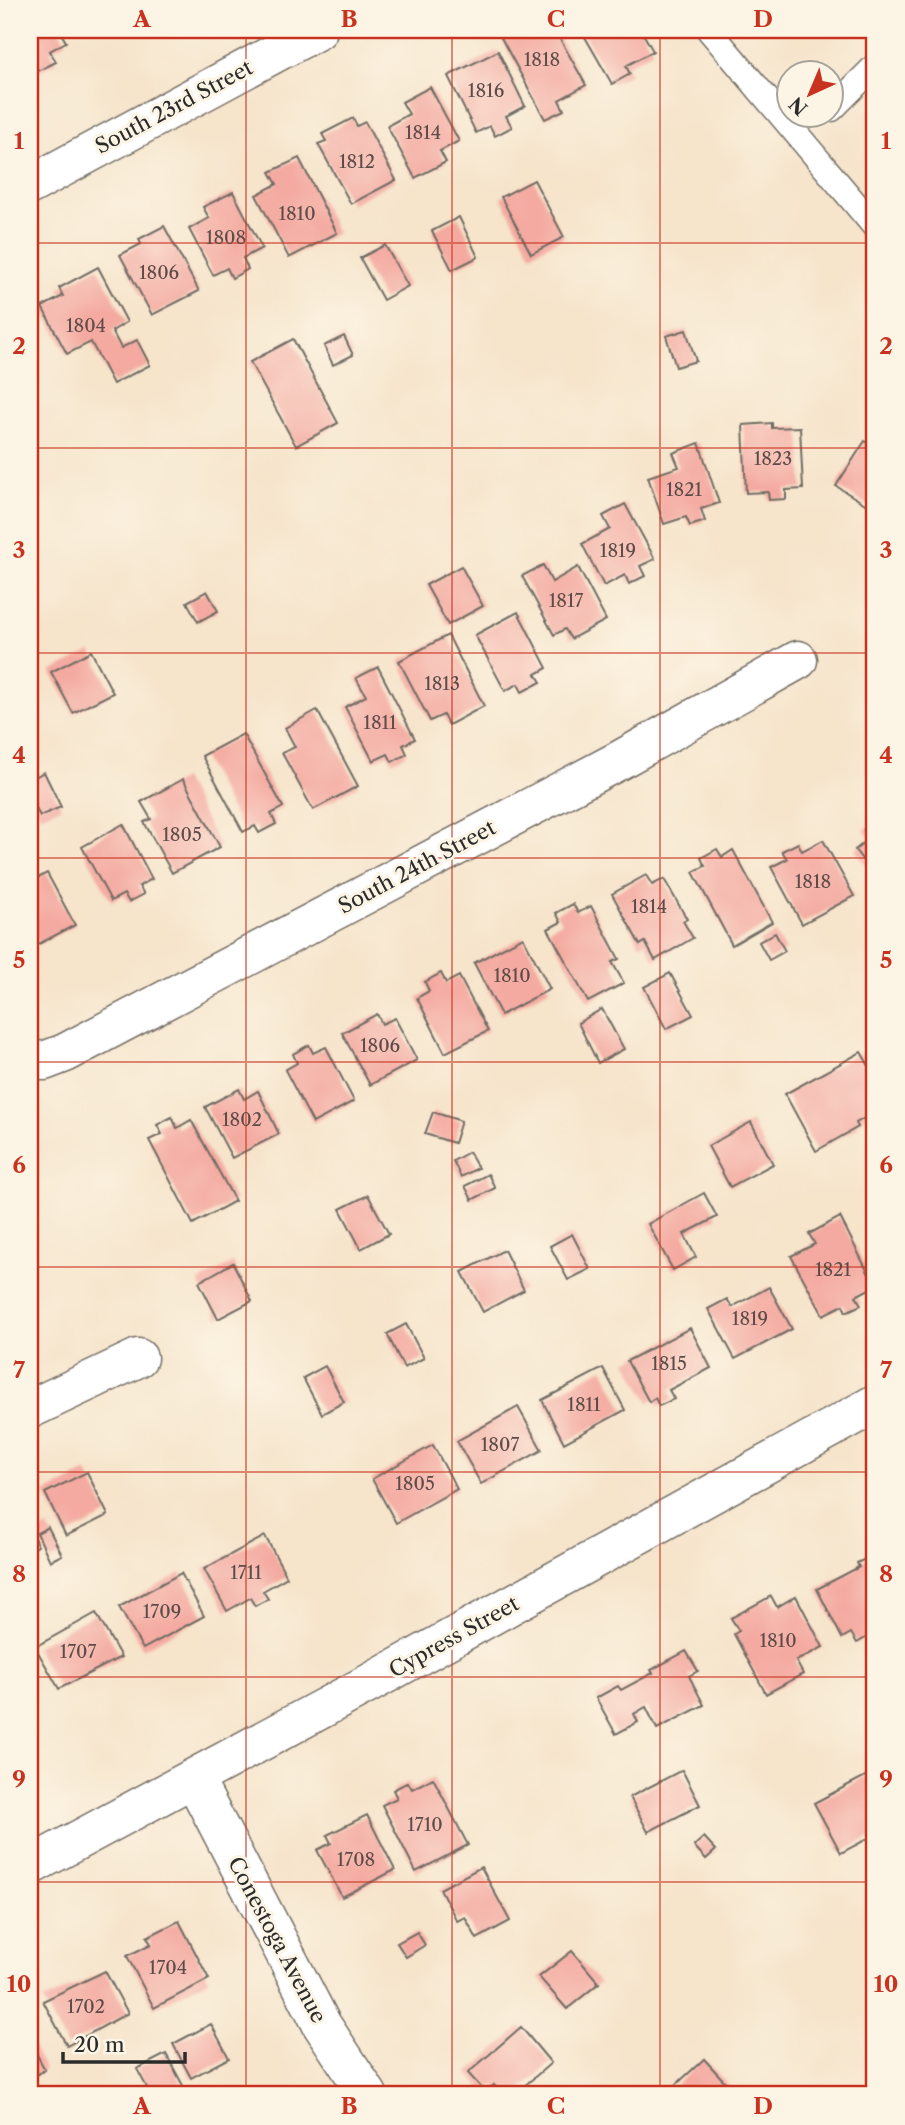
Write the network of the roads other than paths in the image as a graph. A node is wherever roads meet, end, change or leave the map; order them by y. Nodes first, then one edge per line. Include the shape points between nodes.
1 (318, 30) edge
2 (709, 30) edge
3 (875, 66) edge
4 (846, 94) edge
5 (810, 130) edge
6 (801, 139) junction
7 (30, 185) edge
8 (875, 228) edge
9 (798, 660) dead end
10 (30, 1059) edge
11 (138, 1358) dead end
12 (875, 1404) edge
13 (30, 1409) edge
14 (194, 1779) junction
15 (30, 1866) edge
16 (368, 2095) edge

1 - 7 street, South 23rd Street
2 - 6 lane
3 - 4 lane
5 - 6 lane
6 - 8 lane
9 - 10 street, South 24th Street via 618,761 65,1053 44,1061
11 - 13 street
12 - 14 street, Cypress Street
14 - 15 street, Cypress Street
14 - 16 street, Conestoga Avenue via 322,2025

